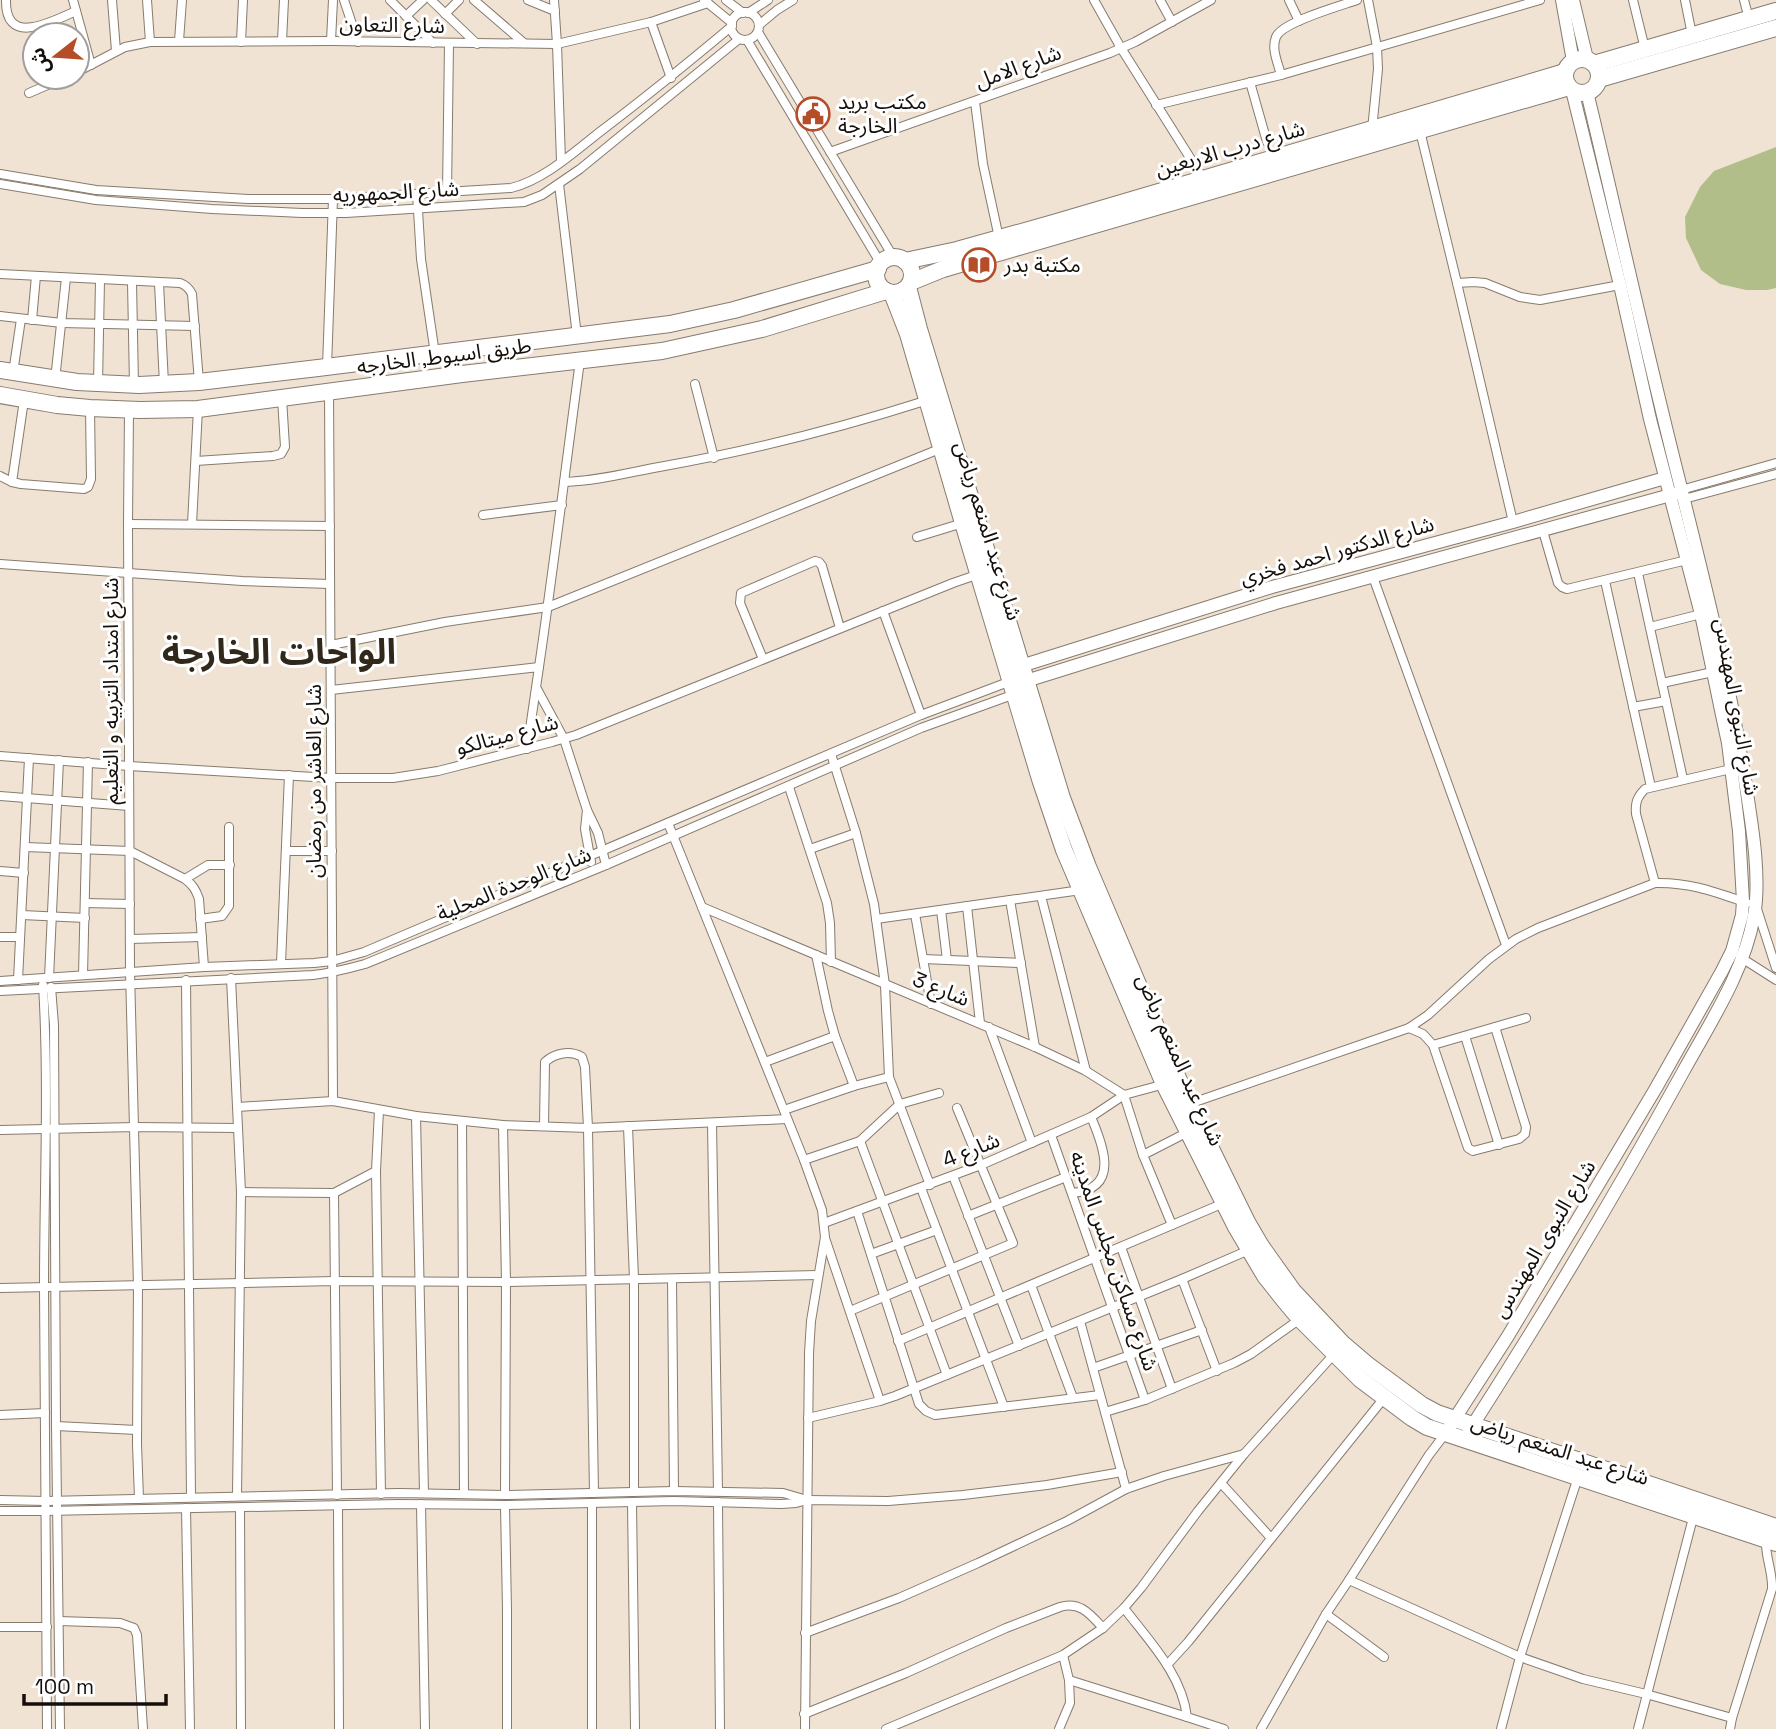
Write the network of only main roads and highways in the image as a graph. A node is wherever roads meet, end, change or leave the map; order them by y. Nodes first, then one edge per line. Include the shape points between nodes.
1 (1776, 11) edge
2 (1776, 28) edge
3 (1581, 75) junction
4 (1207, 186) junction
5 (1039, 234) junction
6 (889, 263) junction
7 (910, 284) junction
8 (889, 292) junction
9 (7, 372) edge
10 (0, 395) edge
11 (986, 573) junction
12 (1055, 799) junction
13 (1172, 1082) junction
14 (1450, 1427) junction
15 (1636, 1489) junction
16 (1773, 1537) edge

1 - 3 highway, شارع درب الاربعين via 1644,49
2 - 3 highway, شارع درب الاربعين
3 - 4 highway, شارع درب الاربعين via 1372,130
3 - 4 highway, شارع درب الاربعين via 1420,131
4 - 5 highway, شارع درب الاربعين
5 - 6 highway, شارع درب الاربعين via 999,238
5 - 7 highway, شارع درب الاربعين
6 - 7 highway via 910,267
6 - 8 highway via 878,282
6 - 9 highway, طريق اسيوط, الخارجه via 703,318 435,354 164,384 98,384
7 - 8 highway via 898,293
7 - 11 highway, شارع عبد المنعم رياض
8 - 10 highway, طريق اسيوط, الخارجه via 762,329 640,354 198,409 90,408
8 - 11 highway, شارع عبد المنعم رياض via 908,334 963,523
11 - 12 highway, شارع عبد المنعم رياض
12 - 13 highway, شارع عبد المنعم رياض via 1088,867
12 - 13 highway, شارع عبد المنعم رياض via 1064,850
13 - 14 highway, شارع عبد المنعم رياض via 1189,1104 1247,1222 1293,1291 1342,1343
13 - 14 highway, شارع عبد المنعم رياض via 1188,1132 1265,1276 1360,1379 1427,1427
14 - 15 highway, شارع عبد المنعم رياض via 1473,1426
14 - 15 highway, شارع عبد المنعم رياض via 1463,1440 1578,1477
15 - 16 highway, شارع عبد المنعم رياض

